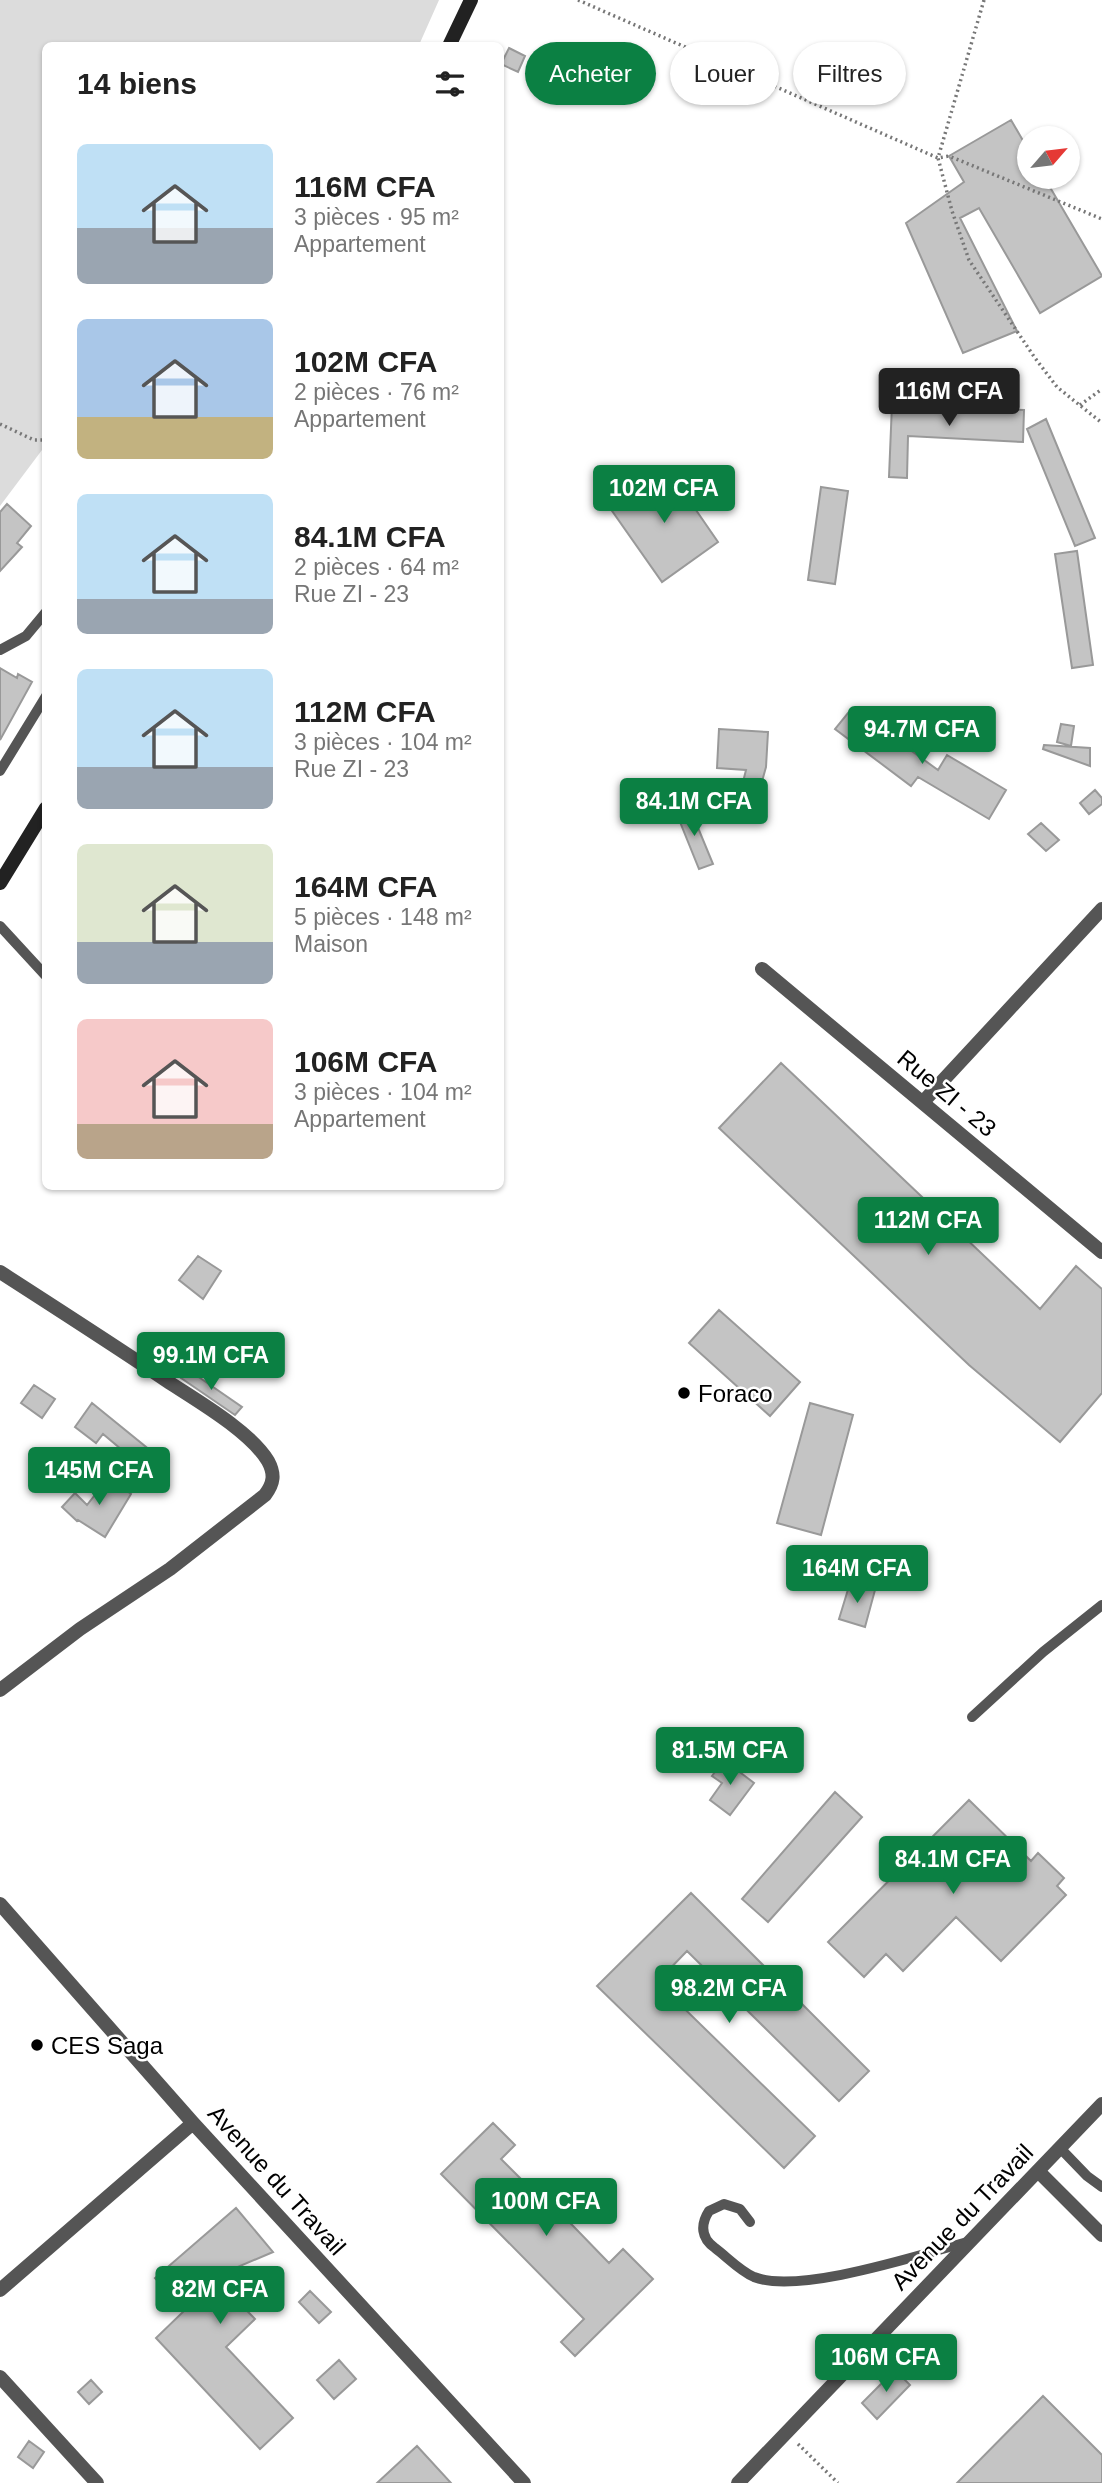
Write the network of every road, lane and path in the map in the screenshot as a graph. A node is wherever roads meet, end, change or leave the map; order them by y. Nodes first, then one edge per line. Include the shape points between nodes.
1 (471, 0) edge
2 (578, 0) edge
3 (984, 0) edge
4 (451, 42) edge
5 (938, 158) junction
6 (1102, 219) edge
7 (1102, 389) edge
8 (1080, 405) junction
9 (1102, 423) edge
10 (0, 424) edge
11 (42, 440) edge
12 (41, 625) edge
13 (0, 650) edge
14 (42, 703) edge
15 (0, 771) edge
16 (42, 815) edge
17 (0, 883) edge
18 (1102, 909) edge
19 (0, 926) edge
20 (762, 969) dead end
21 (42, 972) edge
22 (923, 1102) junction
23 (1102, 1252) edge
24 (0, 1272) edge
25 (1102, 1605) edge
26 (0, 1690) edge
27 (972, 1717) dead end
28 (0, 1904) edge
29 (1102, 2104) edge
30 (193, 2123) junction
31 (1060, 2148) junction
32 (1038, 2171) junction
33 (1102, 2187) edge
34 (750, 2222) dead end
35 (1102, 2235) edge
36 (971, 2241) junction
37 (0, 2290) edge
38 (0, 2377) edge
39 (786, 2433) junction
40 (97, 2483) edge
41 (524, 2483) edge
42 (738, 2483) edge
43 (838, 2483) edge

1 - 4 main road
2 - 5 path
3 - 5 path
5 - 6 path via 948,156
5 - 8 path via 969,260 1057,387
7 - 8 path
8 - 9 path
10 - 11 path
12 - 13 lane
14 - 15 lane
16 - 17 main road
18 - 22 street
19 - 21 lane
20 - 22 street, Rue ZI - 23
22 - 23 street, Rue ZI - 23
24 - 26 street via 208,1407 266,1458 273,1484 170,1569
25 - 27 lane
28 - 30 street, Avenue du Travail
29 - 31 street, Avenue du Travail
30 - 37 street
30 - 41 street, Avenue du Travail
31 - 32 street, Avenue du Travail
31 - 33 lane
32 - 35 street
32 - 36 street, Avenue du Travail
34 - 36 lane via 740,2209 724,2204 704,2218 703,2235 709,2245 754,2277 785,2282 841,2275
36 - 39 street, Avenue du Travail
38 - 40 street
39 - 42 street, Avenue du Travail
39 - 43 path

